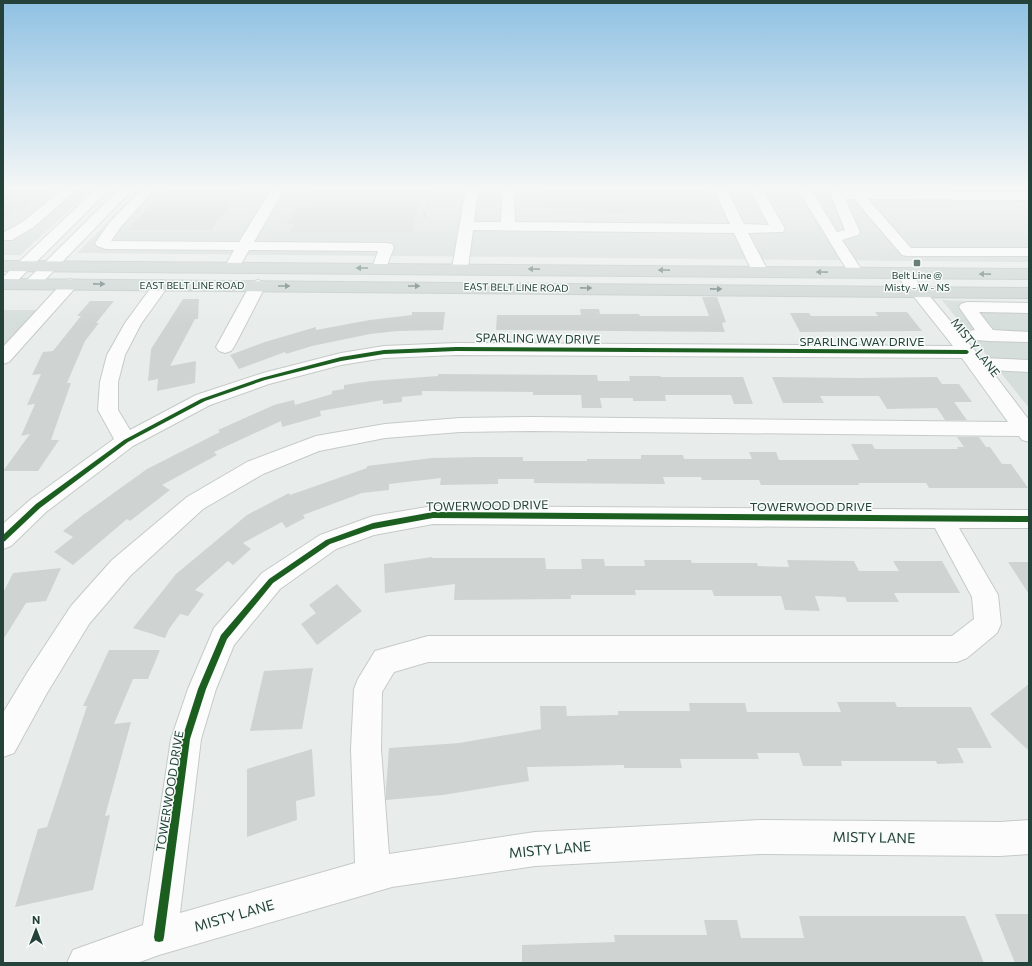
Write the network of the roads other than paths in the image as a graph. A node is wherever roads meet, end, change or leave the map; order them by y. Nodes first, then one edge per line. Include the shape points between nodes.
1 (15, 233) edge
2 (58, 233) edge
3 (82, 233) edge
4 (109, 233) edge
5 (252, 233) edge
6 (467, 233) edge
7 (740, 233) edge
8 (831, 233) edge
9 (850, 233) edge
10 (891, 233) edge
11 (834, 238) junction
12 (4, 240) edge
13 (244, 246) junction
14 (1029, 252) edge
15 (3, 266) edge
16 (23, 266) junction
17 (50, 266) junction
18 (232, 268) junction
19 (380, 268) junction
20 (460, 268) junction
21 (760, 271) junction
22 (855, 272) junction
23 (903, 273) junction
24 (1029, 274) edge
25 (4, 284) edge
26 (32, 284) junction
27 (70, 284) junction
28 (161, 285) junction
29 (258, 285) junction
30 (457, 287) junction
31 (918, 291) junction
32 (983, 292) junction
33 (1026, 296) edge
34 (996, 307) junction
35 (1029, 308) edge
36 (952, 334) junction
37 (988, 336) junction
38 (1029, 337) edge
39 (225, 347) dead end
40 (3, 358) edge
41 (971, 358) junction
42 (1029, 366) edge
43 (1027, 431) edge
44 (126, 441) junction
45 (941, 518) junction
46 (1029, 519) edge
47 (3, 540) edge
48 (3, 742) edge
49 (1029, 837) edge
50 (373, 876) junction
51 (159, 937) junction
52 (86, 963) edge

1 - 12 street
2 - 16 street
3 - 17 street
4 - 13 street via 102,243 106,245
5 - 13 street
6 - 20 street
7 - 21 street
8 - 11 street
9 - 11 street
10 - 14 street via 907,252
11 - 22 street
13 - 18 street
13 - 19 street via 387,247
15 - 16 main road, EAST BELT LINE ROAD
16 - 17 main road, EAST BELT LINE ROAD
16 - 25 street
17 - 18 main road, EAST BELT LINE ROAD
17 - 26 street
19 -> 18 main road, EAST BELT LINE ROAD
19 - 20 main road, EAST BELT LINE ROAD
21 -> 20 main road, EAST BELT LINE ROAD
20 - 30 main road
22 -> 21 main road, EAST BELT LINE ROAD
22 - 23 main road, EAST BELT LINE ROAD
24 -> 23 main road, EAST BELT LINE ROAD
23 - 31 street, MISTY LANE
25 - 26 main road, EAST BELT LINE ROAD
26 - 27 main road, EAST BELT LINE ROAD
27 -> 28 main road, EAST BELT LINE ROAD
27 - 40 street
28 - 29 main road, EAST BELT LINE ROAD
28 - 44 street via 133,323 116,355 109,382 108,410
29 -> 30 main road, EAST BELT LINE ROAD
29 - 39 street
30 -> 31 main road, EAST BELT LINE ROAD
31 - 32 main road, EAST BELT LINE ROAD
31 - 36 street, MISTY LANE
32 - 33 main road, EAST BELT LINE ROAD
32 - 34 street
34 - 35 street
34 - 37 street via 967,307
36 - 37 street
36 - 41 street, MISTY LANE
37 - 38 street
41 - 42 street, SPARLING WAY DRIVE
41 - 43 street, MISTY LANE
41 - 44 street, SPARLING WAY DRIVE via 456,348 384,352 341,359 263,379 203,400
43 - 48 street via 460,425 385,431 316,444 255,468 195,503 121,568 80,615 36,683
44 - 47 street, SPARLING WAY DRIVE via 38,506
45 - 46 street, TOWERWOOD DRIVE
45 - 50 street via 985,595 988,624 957,649 428,649 385,661 368,689 366,749
45 - 51 street, TOWERWOOD DRIVE via 433,515 373,526 328,542 271,581 224,637 218,650 186,739
49 - 50 street, MISTY LANE via 1000,840 760,837 535,849 392,870
50 - 51 street, MISTY LANE
51 - 52 street, MISTY LANE

